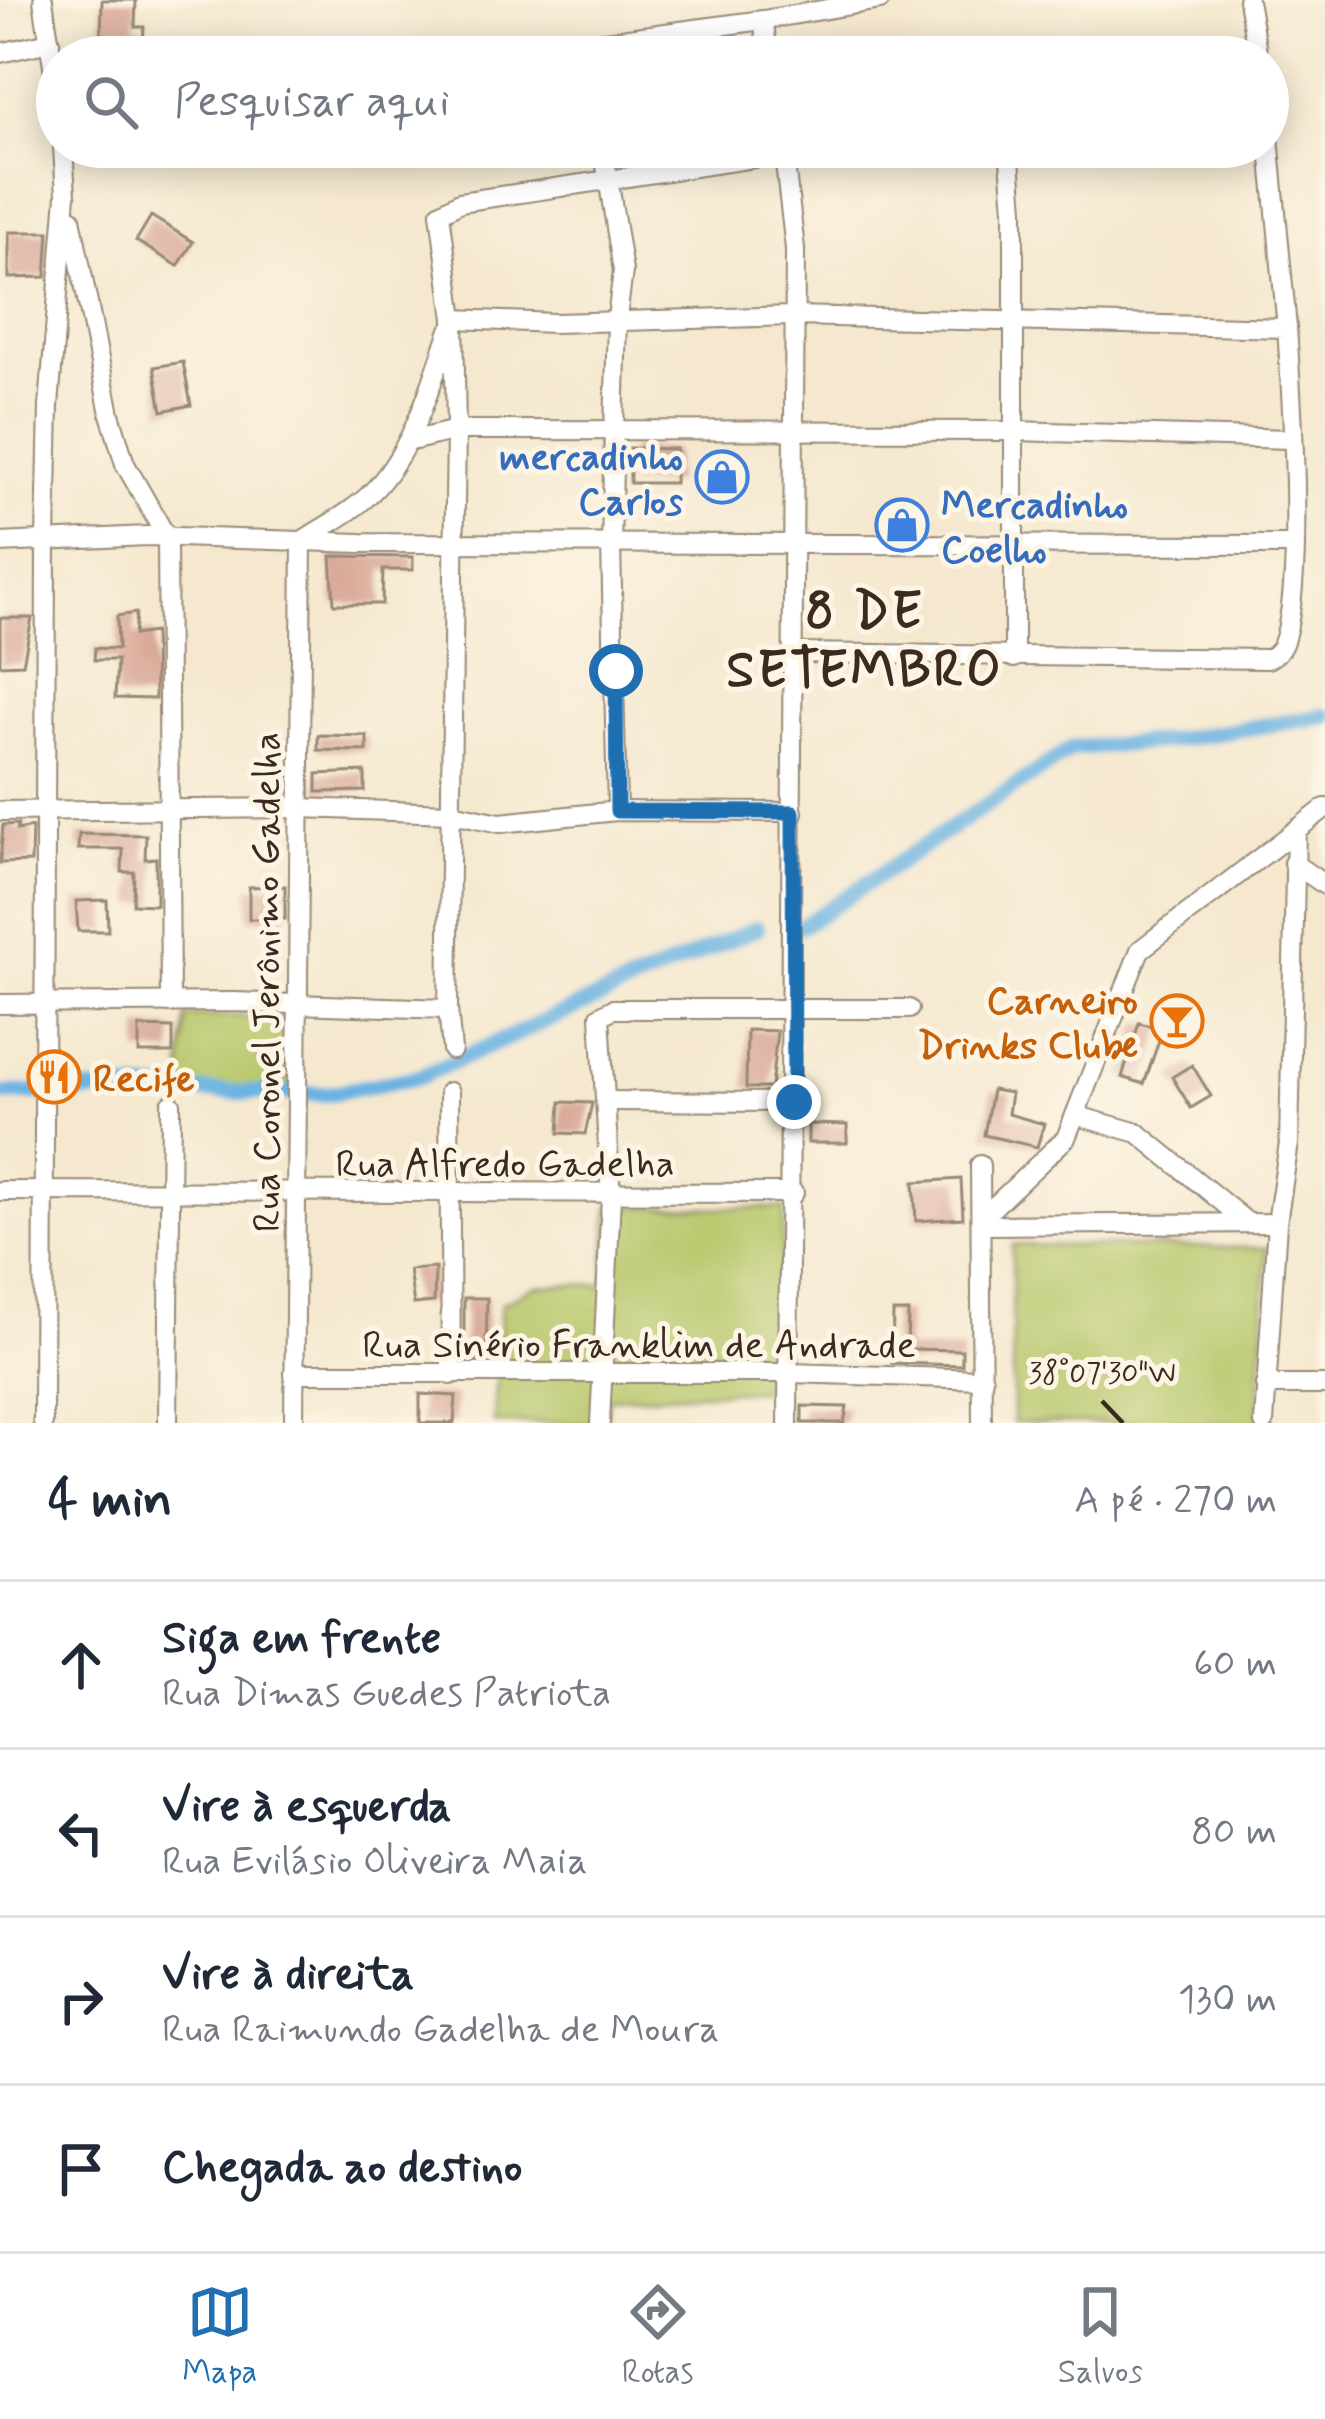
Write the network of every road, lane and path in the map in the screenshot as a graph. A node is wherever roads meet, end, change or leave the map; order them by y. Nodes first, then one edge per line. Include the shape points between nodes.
1 (43, 0) edge
2 (880, 0) edge
3 (1248, 0) edge
4 (763, 20) junction
5 (49, 36) edge
6 (643, 36) edge
7 (766, 36) edge
8 (1254, 36) edge
9 (36, 46) edge
10 (0, 53) edge
11 (64, 168) edge
12 (607, 168) edge
13 (674, 168) edge
14 (786, 168) edge
15 (1010, 168) edge
16 (1272, 168) edge
17 (609, 178) junction
18 (66, 196) junction
19 (793, 316) junction
20 (617, 318) junction
21 (454, 320) junction
22 (1016, 320) junction
23 (1287, 328) junction
24 (456, 430) junction
25 (792, 431) junction
26 (1014, 431) junction
27 (616, 433) junction
28 (1290, 439) junction
29 (406, 442) junction
30 (167, 538) junction
31 (46, 539) junction
32 (302, 541) junction
33 (454, 542) junction
34 (0, 543) edge
35 (793, 544) junction
36 (1292, 544) junction
37 (611, 545) junction
38 (1013, 547) junction
39 (793, 653) junction
40 (1014, 658) junction
41 (169, 808) junction
42 (299, 808) junction
43 (1325, 808) edge
44 (48, 810) junction
45 (0, 811) edge
46 (617, 811) junction
47 (793, 812) junction
48 (452, 813) junction
49 (1296, 831) junction
50 (1293, 863) junction
51 (1322, 883) edge
52 (1325, 902) edge
53 (41, 1003) junction
54 (170, 1003) junction
55 (0, 1004) edge
56 (298, 1004) junction
57 (448, 1009) junction
58 (793, 1009) junction
59 (909, 1010) dead end
60 (452, 1050) dead end
61 (449, 1092) dead end
62 (608, 1101) junction
63 (794, 1102) junction
64 (171, 1104) dead end
65 (1078, 1116) junction
66 (980, 1165) dead end
67 (44, 1190) junction
68 (0, 1191) edge
69 (794, 1193) junction
70 (170, 1194) junction
71 (296, 1194) junction
72 (449, 1195) junction
73 (611, 1197) junction
74 (982, 1221) junction
75 (1249, 1223) junction
76 (1277, 1223) junction
77 (294, 1373) junction
78 (789, 1373) junction
79 (451, 1376) junction
80 (604, 1377) junction
81 (982, 1379) junction
82 (1265, 1385) junction
83 (1325, 1385) edge
84 (43, 1423) edge
85 (168, 1423) edge
86 (293, 1423) edge
87 (600, 1423) edge
88 (788, 1423) edge
89 (982, 1423) edge
90 (1264, 1423) edge

1 - 5 street
2 - 4 street
3 - 8 street
4 - 6 street
4 - 7 street
9 - 10 street
11 - 18 street
12 - 17 street
13 - 17 street
14 - 19 street
15 - 22 street
16 - 23 street
17 - 20 street via 622,239
17 - 21 street via 444,208 438,219
18 - 30 street via 110,414 125,464
18 - 31 street
19 - 20 street
19 - 22 street
19 - 25 street
20 - 21 street
20 - 27 street
21 - 24 street
21 - 29 street
22 - 23 street
22 - 26 street
23 - 28 street
24 - 27 street
24 - 29 street
24 - 33 street
25 - 26 street
25 - 27 street
25 - 35 street
26 - 28 street
26 - 38 street
27 - 37 street
28 - 36 street
29 - 32 street via 369,495
30 - 31 street
30 - 32 street
30 - 41 street
31 - 34 street
31 - 44 street
32 - 33 street
32 - 42 street, Rua Coronel Jerônimo Gadelha
33 - 37 street
33 - 48 street
35 - 37 street
35 - 38 street
35 - 39 street
36 - 38 street
36 - 40 street via 1286,636 1268,659
37 - 46 street
38 - 40 street
39 - 40 street
39 - 47 street
41 - 42 street
41 - 44 street
41 - 54 street
42 - 48 street
42 - 56 street, Rua Coronel Jerônimo Gadelha
43 - 49 street
44 - 45 street
44 - 53 street
46 - 47 street
46 - 48 street via 500,823
47 - 58 street
48 - 57 street
49 - 50 street
49 - 65 street via 1140,950
50 - 51 street
50 - 76 street via 1292,1085
51 - 52 street
53 - 54 street
53 - 55 street
53 - 67 street
54 - 56 street
56 - 57 street
56 - 71 street, Rua Coronel Jerônimo Gadelha
57 - 60 street
58 - 59 street
58 - 62 street via 613,1009 598,1022
58 - 63 street
61 - 72 street
62 - 63 street
62 - 73 street
63 - 69 street
64 - 70 street
65 - 74 street via 1054,1154
65 - 75 street via 1138,1133
66 - 74 street
67 - 68 street, Rua Alfredo Gadelha
67 - 70 street, Rua Alfredo Gadelha
67 - 84 street
69 - 73 street, Rua Alfredo Gadelha
69 - 78 street
70 - 71 street, Rua Alfredo Gadelha
70 - 85 street
71 - 72 street, Rua Alfredo Gadelha
71 - 77 street, Rua Coronel Jerônimo Gadelha
72 - 73 street, Rua Alfredo Gadelha
72 - 79 street
73 - 80 street
74 - 75 street
74 - 81 street
75 - 76 street
76 - 82 street
77 - 79 street, Rua Sinério Franklim de Andrade
77 - 86 street, Rua Coronel Jerônimo Gadelha
78 - 80 street, Rua Sinério Franklim de Andrade
78 - 81 street, Rua Sinério Franklim de Andrade
78 - 88 street
79 - 80 street, Rua Sinério Franklim de Andrade
80 - 87 street
81 - 89 street
82 - 83 street
82 - 90 street

